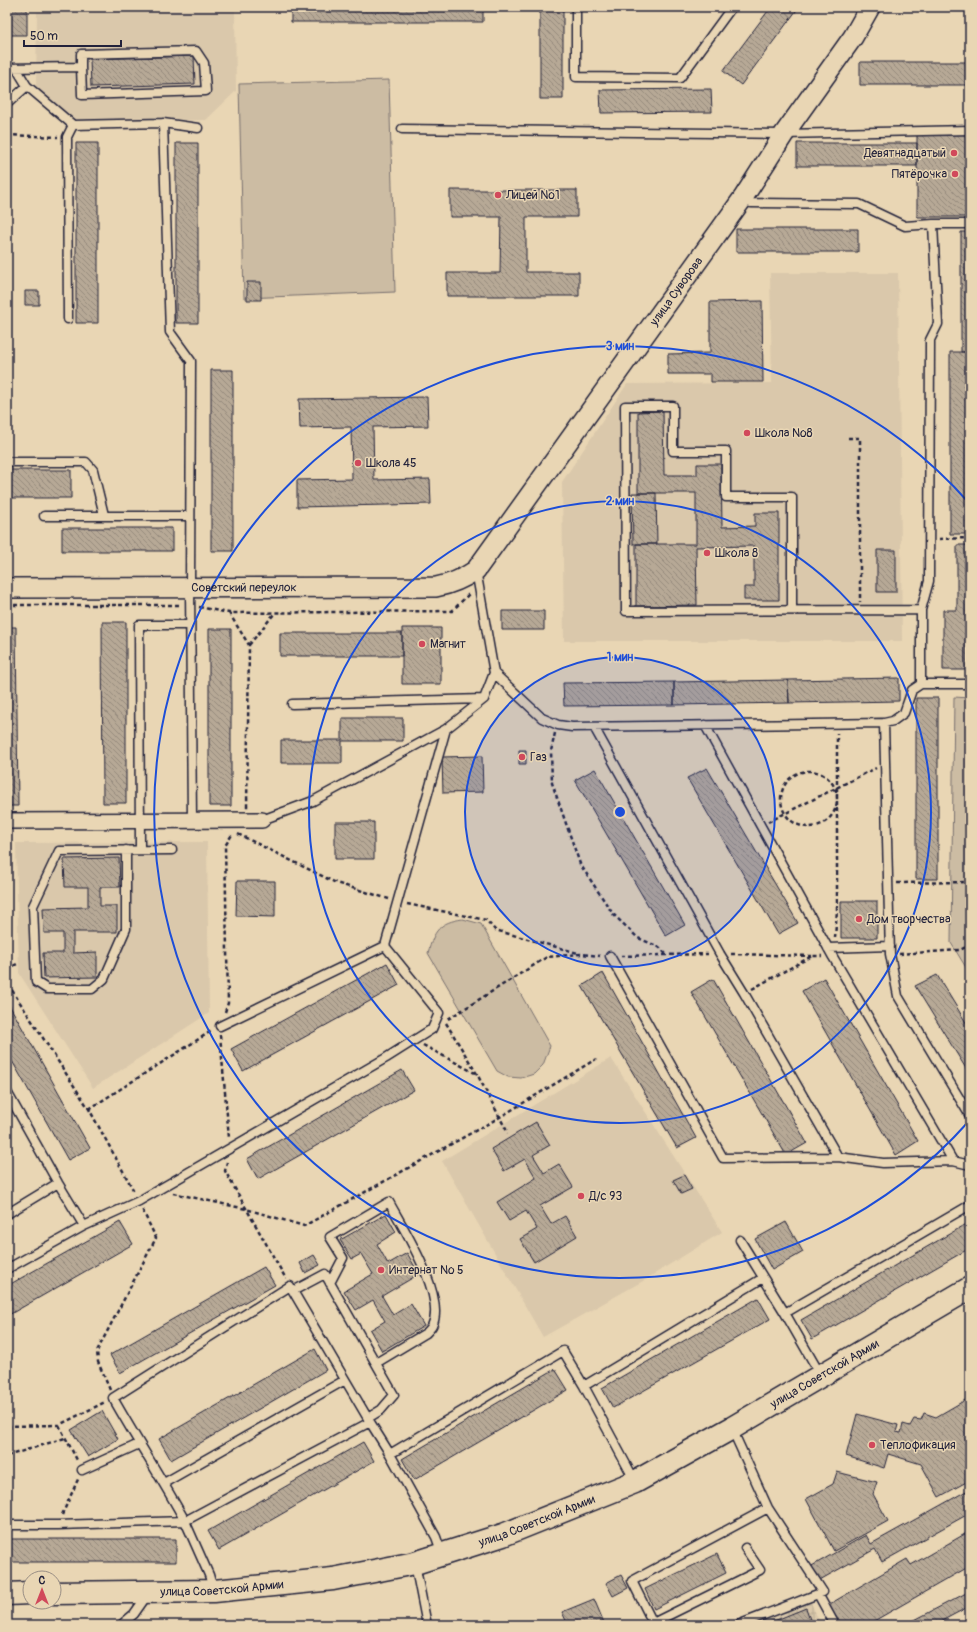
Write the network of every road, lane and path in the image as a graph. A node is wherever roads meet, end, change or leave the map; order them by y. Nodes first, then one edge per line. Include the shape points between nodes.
1 (576, 7) edge
2 (732, 7) edge
3 (870, 7) edge
4 (7, 68) edge
5 (16, 68) junction
6 (81, 68) junction
7 (27, 86) junction
8 (7, 104) edge
9 (163, 123) junction
10 (73, 125) junction
11 (198, 128) dead end
12 (402, 129) dead end
13 (970, 130) edge
14 (784, 134) junction
15 (7, 135) edge
16 (68, 137) junction
17 (743, 198) junction
18 (933, 224) junction
19 (970, 224) edge
20 (68, 319) dead end
21 (848, 438) dead end
22 (7, 462) edge
23 (104, 515) junction
24 (44, 516) dead end
25 (190, 516) junction
26 (970, 538) edge
27 (930, 539) junction
28 (477, 577) junction
29 (7, 588) edge
30 (190, 596) junction
31 (7, 605) edge
32 (792, 610) junction
33 (860, 610) junction
34 (921, 610) junction
35 (274, 613) junction
36 (190, 624) junction
37 (249, 645) dead end
38 (494, 672) junction
39 (921, 684) junction
40 (970, 684) edge
41 (484, 699) junction
42 (292, 704) dead end
43 (884, 723) junction
44 (837, 724) junction
45 (558, 725) junction
46 (705, 725) junction
47 (594, 726) junction
48 (446, 729) junction
49 (886, 763) junction
50 (836, 787) junction
51 (837, 799) junction
52 (785, 813) junction
53 (192, 820) junction
54 (262, 820) joint
55 (7, 821) edge
56 (139, 821) junction
57 (761, 826) junction
58 (7, 837) edge
59 (126, 850) junction
60 (140, 850) junction
61 (172, 850) dead end
62 (970, 882) edge
63 (888, 884) junction
64 (970, 945) edge
65 (385, 946) junction
66 (890, 950) junction
67 (832, 951) junction
68 (668, 955) dead end
69 (610, 956) dead end
70 (18, 963) dead end
71 (7, 969) edge
72 (744, 993) junction
73 (445, 1021) dead end
74 (220, 1026) junction
75 (414, 1040) junction
76 (596, 1059) dead end
77 (477, 1074) junction
78 (7, 1092) edge
79 (88, 1109) junction
80 (970, 1116) edge
81 (500, 1117) junction
82 (508, 1133) dead end
83 (230, 1148) junction
84 (838, 1157) junction
85 (953, 1161) junction
86 (970, 1165) edge
87 (58, 1183) junction
88 (158, 1190) junction
89 (139, 1201) junction
90 (970, 1205) edge
91 (246, 1209) junction
92 (7, 1214) edge
93 (84, 1226) junction
94 (740, 1240) dead end
95 (7, 1269) edge
96 (763, 1278) junction
97 (330, 1283) junction
98 (970, 1288) edge
99 (292, 1289) junction
100 (784, 1313) junction
101 (376, 1363) junction
102 (821, 1376) junction
103 (345, 1380) junction
104 (584, 1386) junction
105 (113, 1398) junction
106 (369, 1420) junction
107 (60, 1425) junction
108 (8, 1426) edge
109 (732, 1428) junction
110 (7, 1435) edge
111 (65, 1438) junction
112 (139, 1444) junction
113 (390, 1454) junction
114 (7, 1456) edge
115 (82, 1470) junction
116 (164, 1482) junction
117 (636, 1482) junction
118 (768, 1508) junction
119 (186, 1521) junction
120 (7, 1525) edge
121 (58, 1525) junction
122 (745, 1548) dead end
123 (442, 1554) junction
124 (415, 1563) junction
125 (150, 1591) junction
126 (214, 1591) junction
127 (22, 1593) edge
128 (62, 1593) edge
129 (7, 1594) edge
130 (818, 1594) junction
131 (124, 1624) edge
132 (427, 1625) edge
133 (738, 1625) edge
134 (835, 1625) edge

1 - 2 lane via 576,77 680,78
3 - 14 street, улица Суворова via 853,37
4 - 5 lane
5 - 6 lane
5 - 7 lane
6 - 6 lane via 82,95 206,91 204,63 196,51 81,54
7 - 8 lane
7 - 10 lane
9 - 10 lane
9 - 11 lane
9 - 25 lane via 170,332 191,361
10 - 16 lane
12 - 14 lane
13 - 14 lane
14 - 17 street, улица Суворова
15 - 16 path
16 - 20 lane
17 - 18 lane via 751,203 859,204 905,226
17 - 28 street, улица Суворова
18 - 19 lane
18 - 27 lane via 938,324 930,340
21 - 33 path via 860,438
22 - 23 lane via 86,462 93,470
23 - 24 lane
23 - 25 lane
25 - 30 lane
26 - 27 path
27 - 34 lane via 929,581
28 - 30 street, Советский переулок via 436,587
28 - 35 path via 452,611
28 - 38 lane
29 - 30 street, Советский переулок
30 - 31 path
30 - 35 path via 229,613
30 - 36 lane
32 - 32 lane via 626,610 625,406 673,406 674,451 726,451 726,497 792,497
32 - 33 lane
33 - 34 lane
34 - 39 lane
35 - 37 path
36 - 53 lane
36 - 56 lane via 139,625
38 - 41 lane
38 - 45 lane via 542,718
39 - 40 lane
39 - 43 lane via 912,690 904,713 893,721
41 - 42 lane
41 - 48 lane
43 - 44 lane
43 - 49 lane
44 - 46 lane
44 - 50 path
45 - 47 lane
45 - 68 path via 551,751 552,783 580,864 613,914 638,938 659,947
46 - 47 lane
46 - 57 lane
47 - 72 lane
48 - 54 lane via 313,802
48 - 65 lane
49 - 50 path
49 - 63 lane
50 - 51 path
50 - 52 path
50 - 52 path via 829,779 816,772 795,775 782,792
51 - 52 path via 834,813 817,826 802,826
51 - 67 path via 837,910
52 - 57 path
53 - 54 street
53 - 56 street
55 - 56 street
56 - 60 lane
57 - 67 lane
58 - 71 path
59 - 59 lane via 126,929 104,979 92,988 47,989 36,982 33,906 60,851
59 - 60 lane
60 - 61 lane
62 - 63 path
63 - 66 lane
64 - 66 path via 960,950
65 - 74 lane
65 - 75 lane via 439,1013 432,1029
66 - 67 lane
66 - 80 lane via 898,996
67 - 72 path via 812,956
67 - 85 lane
69 - 84 lane via 723,1158
70 - 71 path
71 - 79 path via 8,984
72 - 84 lane
73 - 77 path
74 - 79 path
74 - 83 path
75 - 77 path
75 - 83 lane
76 - 81 path
77 - 81 path
78 - 87 lane
79 - 89 path
81 - 82 path
81 - 91 path via 304,1226
83 - 88 lane
83 - 91 path via 225,1171
84 - 85 lane via 882,1163
85 - 86 lane
87 - 92 lane
87 - 93 lane
88 - 89 lane
88 - 91 path
89 - 93 lane
89 - 105 path via 156,1238 97,1351 98,1362
90 - 100 lane
91 - 99 path
93 - 95 lane
94 - 96 lane
96 - 100 lane
96 - 104 lane
97 - 99 lane via 325,1274
97 - 101 lane
97 - 101 lane via 343,1258 330,1237 389,1202 423,1263 434,1302 435,1318 426,1333
98 - 102 main road, улица Советской Армии
99 - 103 lane
99 - 105 lane
100 - 102 lane
101 - 106 lane via 394,1395
102 - 109 main road, улица Советской Армии
103 - 106 lane
103 - 116 lane
104 - 113 lane via 563,1351
104 - 117 lane
105 - 107 path
105 - 112 lane
106 - 113 lane
106 - 119 lane
107 - 108 path
107 - 111 path
108 - 110 path
109 - 117 main road, улица Советской Армии
109 - 118 lane
111 - 114 path
111 - 115 path
112 - 115 lane
112 - 116 lane
113 - 123 lane via 436,1537
115 - 121 path
116 - 119 lane
117 - 123 main road, улица Советской Армии via 503,1535
118 - 122 lane via 632,1581 653,1623 760,1570
118 - 130 lane via 823,1592
119 - 121 lane
119 - 126 lane
120 - 121 lane
123 - 124 main road, улица Советской Армии
124 - 126 main road, улица Советской Армии via 333,1579
124 - 132 lane
125 - 126 main road, улица Советской Армии
125 - 128 main road, улица Советской Армии
125 - 131 lane
127 - 129 main road
130 - 133 lane
130 - 134 lane

